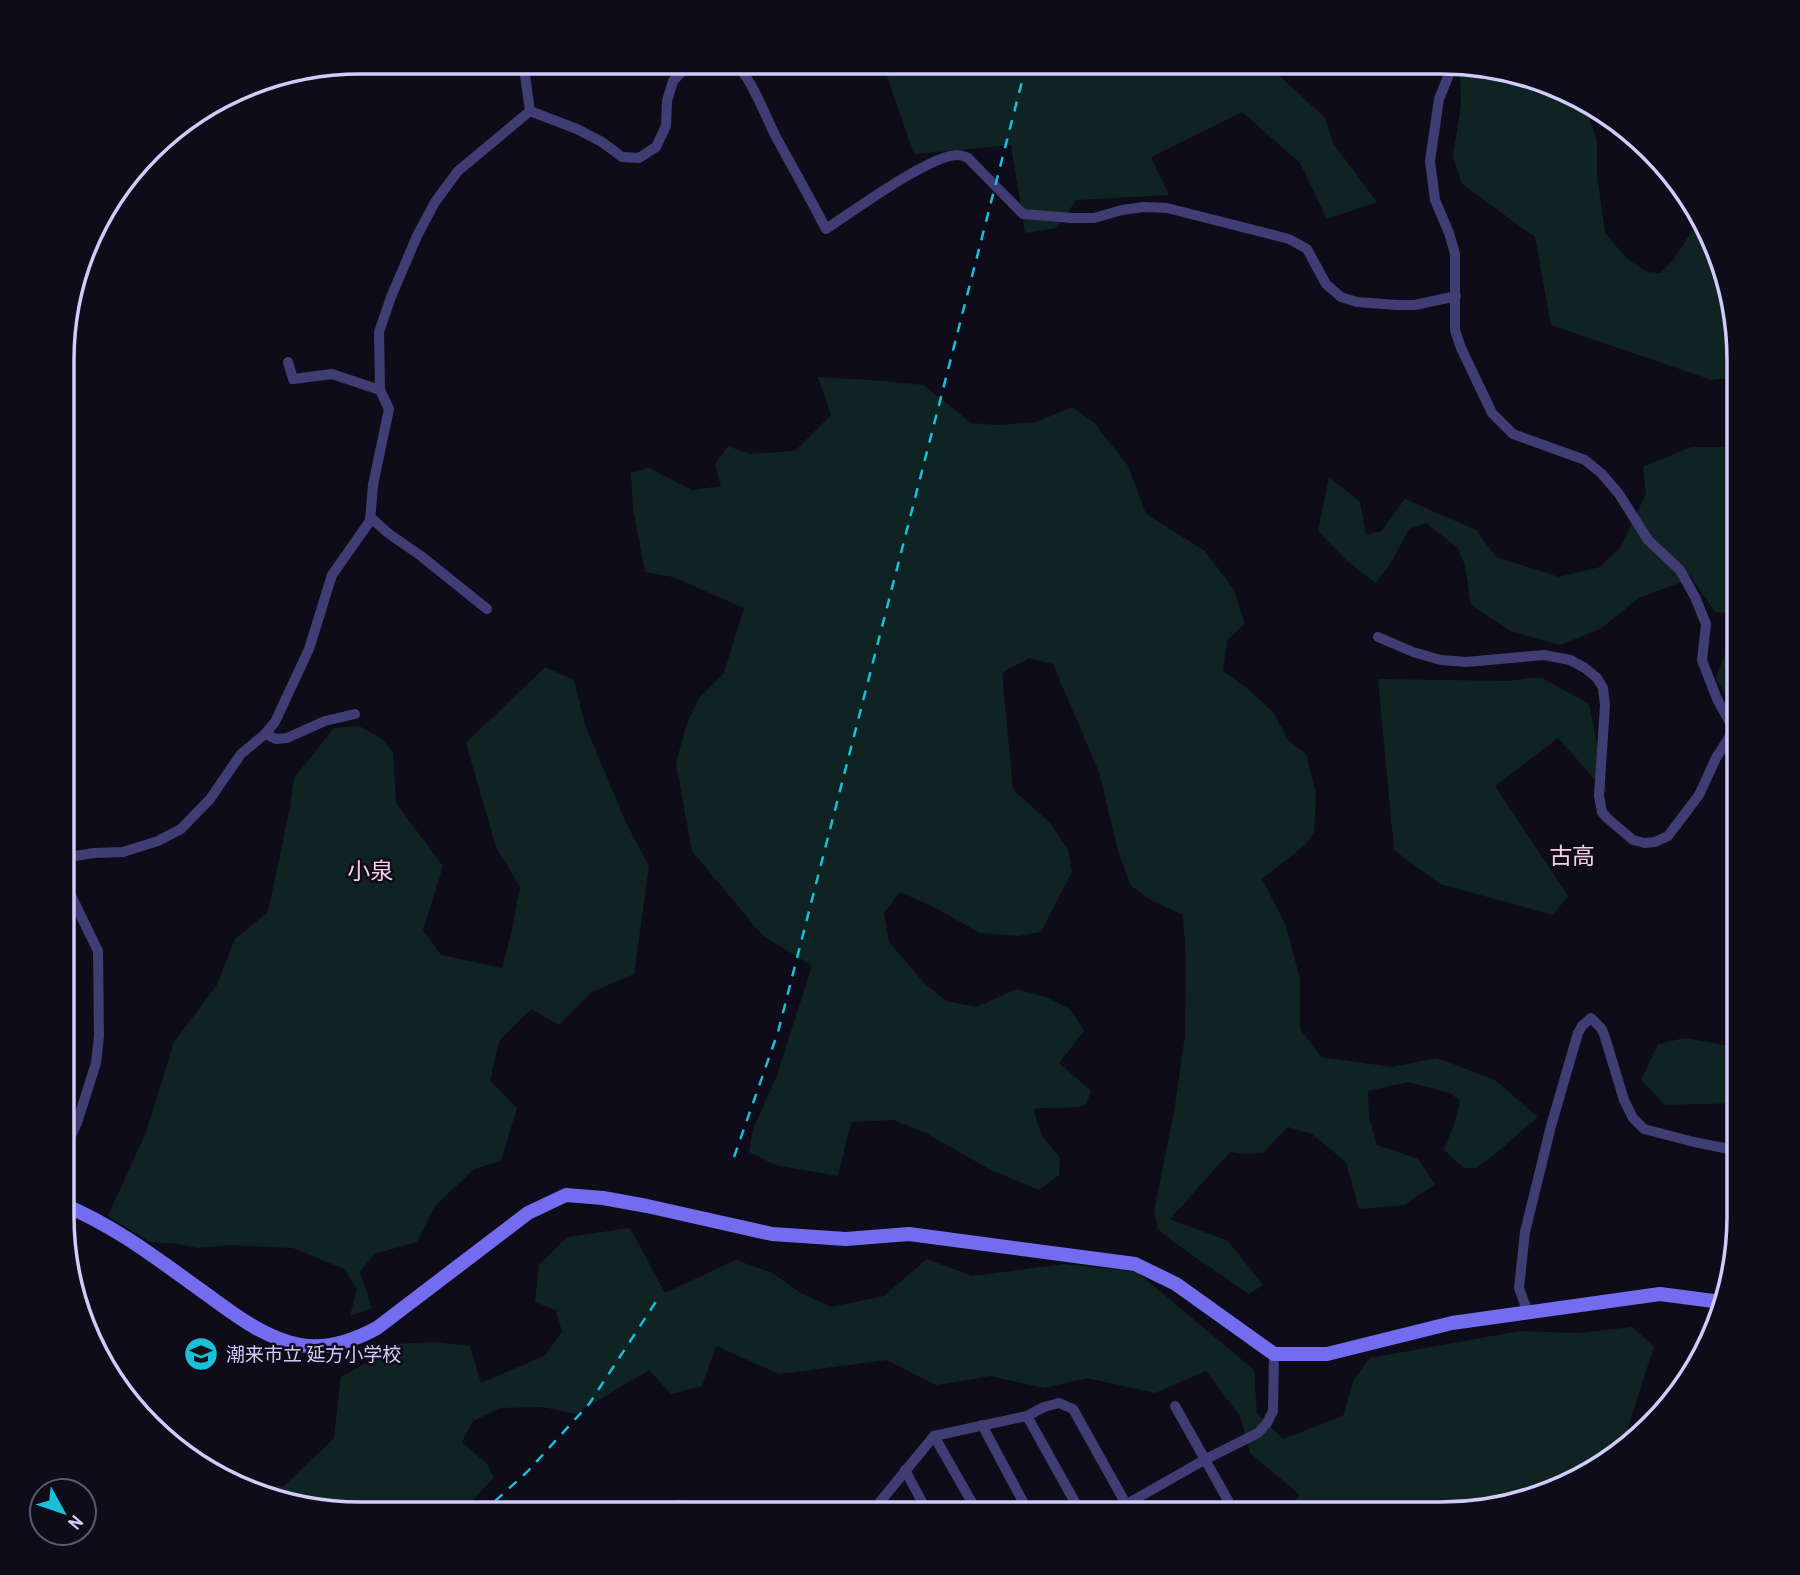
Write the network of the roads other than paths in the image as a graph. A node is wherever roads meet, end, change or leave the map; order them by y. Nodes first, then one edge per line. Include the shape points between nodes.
1 (525, 74) edge
2 (680, 74) edge
3 (744, 74) edge
4 (1449, 74) edge
5 (530, 111) junction
6 (1456, 296) junction
7 (288, 362) dead end
8 (380, 390) junction
9 (370, 517) junction
10 (487, 609) dead end
11 (1378, 637) dead end
12 (355, 714) dead end
13 (1727, 717) edge
14 (265, 734) junction
15 (1727, 741) edge
16 (74, 856) edge
17 (74, 901) edge
18 (74, 1127) edge
19 (1727, 1149) edge
20 (74, 1210) edge
21 (1713, 1302) edge
22 (1528, 1313) junction
23 (1274, 1354) junction
24 (1175, 1406) dead end
25 (1027, 1416) junction
26 (982, 1425) junction
27 (934, 1436) junction
28 (1206, 1459) junction
29 (905, 1470) junction
30 (881, 1502) edge
31 (922, 1502) edge
32 (972, 1502) edge
33 (1023, 1502) edge
34 (1075, 1502) edge
35 (1124, 1502) edge
36 (1139, 1502) edge
37 (1229, 1502) edge

1 - 5 street
2 - 5 street via 673,81 666,126 656,147 639,158 622,157 577,129
3 - 6 street via 827,229 917,170 960,155 1023,214 1094,218 1122,210 1167,208 1289,239 1307,249 1326,284 1341,297 1357,302 1415,305
4 - 6 street via 1439,99 1430,161 1435,200 1455,254
5 - 8 street via 458,171 435,202 379,332
6 - 13 street via 1455,330 1492,413 1513,434 1585,460 1602,474 1648,540 1680,570 1706,624 1702,660
7 - 8 street via 293,379 332,374
8 - 9 street via 389,409
9 - 10 street
9 - 14 street via 332,575 309,649
11 - 15 street via 1441,660 1544,655 1585,668 1603,688 1602,812 1633,840 1655,842 1668,835 1699,795
12 - 14 street via 287,738
14 - 16 street via 242,754 210,799 181,829 123,852
17 - 18 street via 98,951 99,1035 96,1063
19 - 22 street via 1644,1129 1624,1100 1604,1034 1591,1018 1578,1033 1530,1205 1519,1287
20 - 23 street via 116,1230 246,1322 303,1345 336,1345 377,1328 527,1213 566,1195 636,1204 772,1234 846,1239 909,1234 1135,1264 1176,1284
21 - 22 street via 1660,1294
22 - 23 street via 1452,1323 1327,1354
23 - 28 street via 1273,1411 1267,1423 1258,1433
24 - 28 street
25 - 26 street
25 - 34 street
25 - 35 street via 1059,1403 1073,1409
26 - 27 street
26 - 33 street
27 - 29 street
27 - 32 street
28 - 36 street
28 - 37 street
29 - 30 street
29 - 31 street

